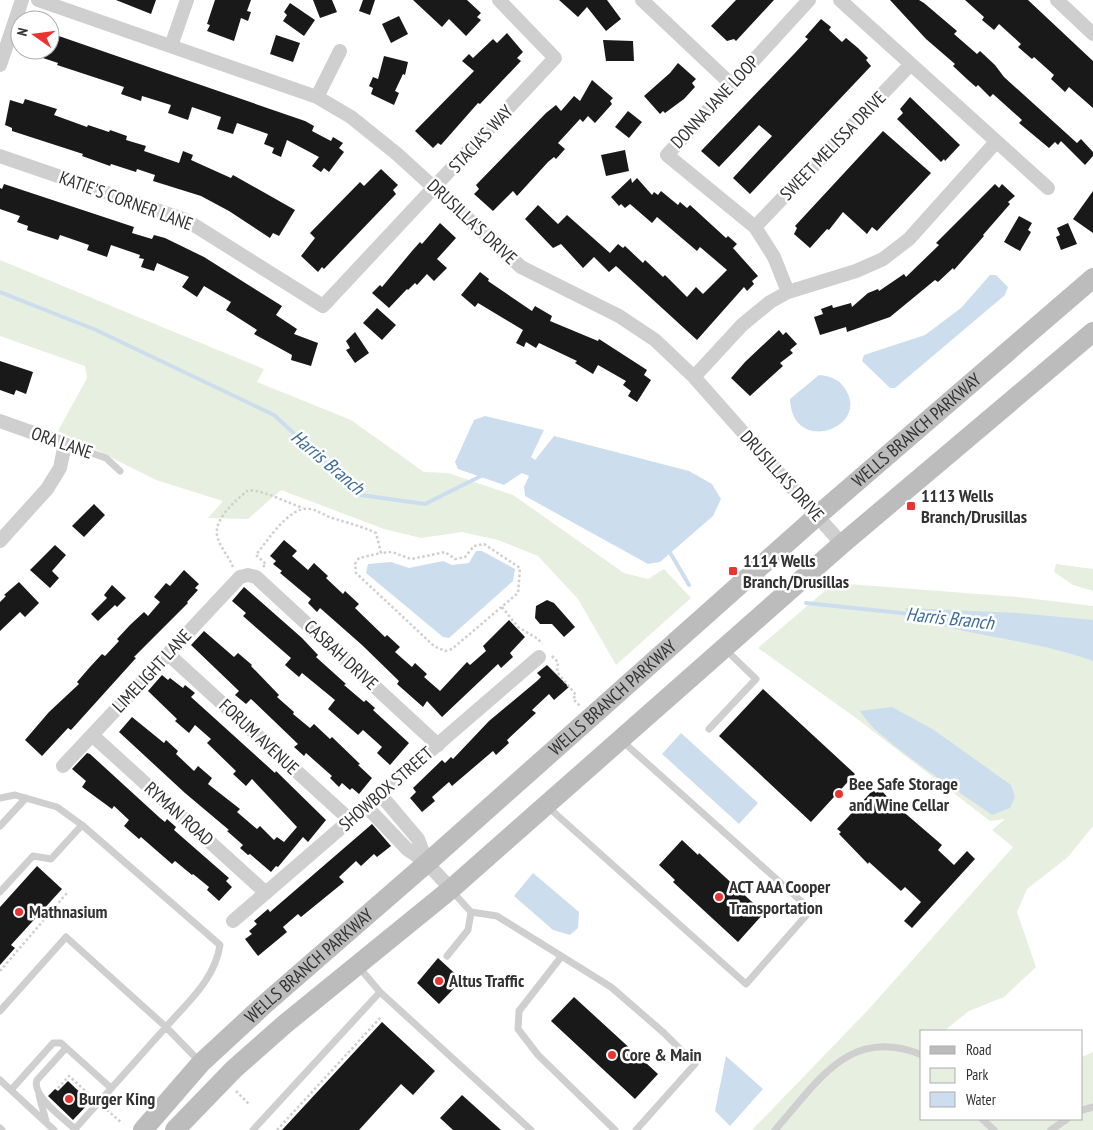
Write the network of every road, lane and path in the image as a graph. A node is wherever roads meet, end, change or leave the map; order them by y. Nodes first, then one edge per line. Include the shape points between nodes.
1 (22, 0) edge
2 (38, 0) edge
3 (187, 0) edge
4 (499, 0) edge
5 (642, 0) edge
6 (809, 0) edge
7 (840, 0) edge
8 (1057, 0) edge
9 (1093, 34) edge
10 (171, 46) junction
11 (340, 51) dead end
12 (911, 64) junction
13 (0, 65) edge
14 (732, 85) junction
15 (318, 97) junction
16 (996, 142) junction
17 (0, 156) edge
18 (436, 188) junction
19 (1048, 188) dead end
20 (755, 227) junction
21 (1093, 278) edge
22 (788, 292) junction
23 (323, 306) joint
24 (1093, 332) edge
25 (694, 377) junction
26 (0, 421) edge
27 (65, 444) junction
28 (120, 471) dead end
29 (307, 509) junction
30 (817, 516) junction
31 (0, 540) edge
32 (842, 544) junction
33 (381, 553) junction
34 (262, 568) dead end
35 (237, 573) junction
36 (724, 647) junction
37 (168, 654) junction
38 (539, 657) dead end
39 (709, 729) dead end
40 (92, 735) junction
41 (620, 740) junction
42 (438, 745) junction
43 (63, 766) dead end
44 (380, 794) junction
45 (0, 798) edge
46 (26, 798) junction
47 (546, 805) junction
48 (366, 806) junction
49 (350, 820) junction
50 (82, 825) junction
51 (0, 826) edge
52 (427, 863) junction
53 (451, 889) junction
54 (0, 892) edge
55 (67, 893) dead end
56 (266, 893) junction
57 (471, 912) junction
58 (233, 921) dead end
59 (447, 956) dead end
60 (561, 957) junction
61 (358, 966) junction
62 (0, 970) edge
63 (380, 992) junction
64 (0, 1011) edge
65 (381, 1017) dead end
66 (166, 1027) junction
67 (66, 1048) junction
68 (920, 1054) edge
69 (201, 1063) junction
70 (0, 1080) edge
71 (58, 1088) dead end
72 (111, 1088) junction
73 (11, 1090) junction
74 (236, 1091) dead end
75 (39, 1095) junction
76 (96, 1100) dead end
77 (250, 1104) dead end
78 (107, 1110) dead end
79 (983, 1120) edge
80 (1066, 1120) edge
81 (46, 1122) junction
82 (122, 1123) dead end
83 (54, 1130) edge
84 (75, 1130) edge
85 (143, 1130) edge
86 (155, 1130) edge
87 (175, 1130) edge
88 (253, 1130) edge
89 (277, 1130) edge
90 (531, 1130) edge
91 (615, 1130) edge
92 (636, 1130) edge
93 (775, 1130) edge
94 (994, 1130) edge
95 (1051, 1130) edge

1 - 13 street
2 - 10 street, DRUSILLA'S DRIVE
3 - 10 street
4 - 18 street, STACIA'S WAY via 555,58
5 - 14 street
6 - 14 street, DONNA JANE LOOP
7 - 12 street
8 - 9 street
10 - 15 street, DRUSILLA'S DRIVE
11 - 15 street
12 - 16 street
12 - 20 street, SWEET MELISSA DRIVE
14 - 20 street, DONNA JANE LOOP via 667,155
15 - 18 street, DRUSILLA'S DRIVE via 351,117
16 - 19 street
16 - 22 street via 909,239 883,259
17 - 23 street, KATIE'S CORNER LANE via 186,220
18 - 23 street, STACIA'S WAY
18 - 25 street, DRUSILLA'S DRIVE via 521,267 619,316 655,340
20 - 22 street, DONNA JANE LOOP via 774,257
21 - 30 main road, WELLS BRANCH PARKWAY
22 - 25 street via 742,325
24 - 32 main road, WELLS BRANCH PARKWAY
25 - 30 street, DRUSILLA'S DRIVE
26 - 27 street, ORA LANE
27 - 28 lane, ORA LANE via 106,458
27 - 31 street via 60,468 48,489
29 - 33 path via 376,533
29 - 34 path via 289,516 256,555 266,564
29 - 35 path via 251,489 247,491 218,523 216,530 218,540
30 - 32 street, DRUSILLA'S DRIVE
30 - 52 main road, WELLS BRANCH PARKWAY
32 - 36 main road, WELLS BRANCH PARKWAY
33 - 33 path via 359,558 355,564 356,573 439,650 452,649 520,589 520,568 484,544 470,548 465,557 455,559 445,552 411,559 392,552
35 - 37 street, LIMELIGHT LANE
35 - 42 street, CASBAH DRIVE via 256,577
36 - 39 lane via 756,679
36 - 41 main road, WELLS BRANCH PARKWAY
37 - 40 street, LIMELIGHT LANE
37 - 49 street, FORUM AVENUE
38 - 42 street, SHOWBOX STREET
40 - 43 street, LIMELIGHT LANE
40 - 56 street, RYMAN ROAD
41 - 47 main road, WELLS BRANCH PARKWAY
41 - 47 lane via 811,910 746,984
42 - 44 street, SHOWBOX STREET
44 - 48 street, SHOWBOX STREET
44 - 52 street via 418,838
45 - 46 lane via 15,795
46 - 50 lane via 57,806
46 - 51 lane
47 - 53 main road, WELLS BRANCH PARKWAY
48 - 49 street, SHOWBOX STREET
48 - 52 street via 407,849
49 - 56 street, SHOWBOX STREET
50 - 54 lane via 51,859 33,856
50 - 66 lane via 220,944 218,962 210,977
52 - 53 street
52 - 69 main road, WELLS BRANCH PARKWAY
53 - 57 lane
53 - 61 main road, WELLS BRANCH PARKWAY
55 - 62 path
56 - 58 street, SHOWBOX STREET
57 - 59 lane via 468,930
57 - 60 lane via 496,916
60 - 91 lane via 519,1011 518,1028 538,1055
60 - 92 lane via 611,986 695,1064
61 - 63 lane
61 - 87 main road, WELLS BRANCH PARKWAY via 234,1069
63 - 88 lane
63 - 90 lane
64 - 66 lane via 66,937
65 - 89 path
66 - 69 lane
66 - 72 lane
67 - 72 lane
67 - 73 lane via 61,1043 53,1043
67 - 75 lane via 37,1080 35,1086
68 - 93 lane via 883,1045 862,1048 832,1067
69 - 85 main road, WELLS BRANCH PARKWAY
69 - 86 main road via 196,1084
70 - 73 lane
71 - 76 path via 70,1076
72 - 84 lane
73 - 81 lane
74 - 77 path
75 - 81 lane
75 - 84 lane
78 - 82 path
79 - 94 lane
80 - 95 lane
81 - 83 lane

